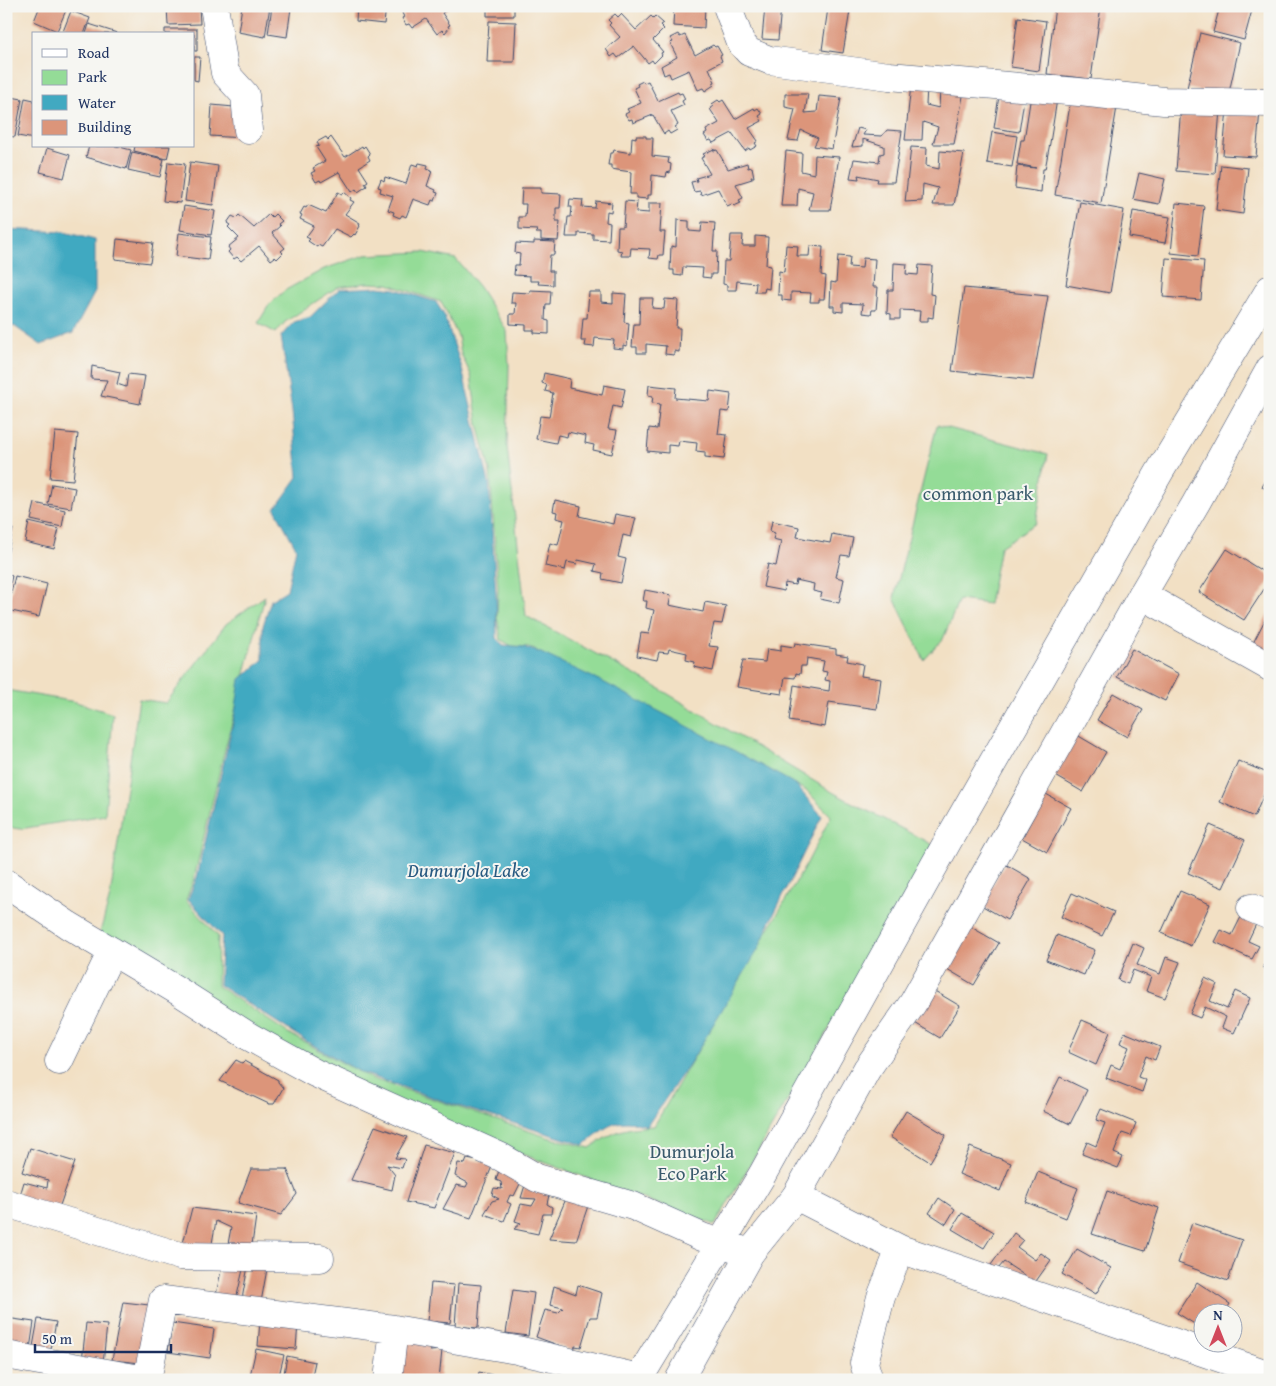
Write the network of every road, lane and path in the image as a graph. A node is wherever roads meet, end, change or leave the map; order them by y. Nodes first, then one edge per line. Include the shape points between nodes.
1 (214, 6) edge
2 (727, 6) edge
3 (1270, 103) edge
4 (248, 130) dead end
5 (1270, 289) edge
6 (1266, 384) edge
7 (1142, 595) junction
8 (1270, 667) edge
9 (6, 883) edge
10 (112, 951) junction
11 (58, 1061) dead end
12 (796, 1196) junction
13 (6, 1203) edge
14 (721, 1242) junction
15 (900, 1249) junction
16 (750, 1253) junction
17 (320, 1258) dead end
18 (394, 1329) junction
19 (6, 1355) edge
20 (1270, 1375) edge
21 (638, 1379) edge
22 (146, 1380) edge
23 (388, 1380) edge
24 (679, 1380) edge
25 (869, 1380) edge

1 - 4 street via 225,73 244,95
2 - 3 street via 741,43 749,52 768,60 889,76 1164,102
5 - 14 street via 1146,497
6 - 7 street
7 - 8 street
7 - 12 street via 913,1003 867,1069
9 - 10 street
10 - 11 street
10 - 14 street via 250,1037 315,1073 501,1157 536,1178 633,1206 702,1237
12 - 15 street
12 - 16 street
13 - 17 street via 180,1256
14 - 16 street
14 - 21 street
15 - 20 street
15 - 25 street via 881,1298 864,1363
16 - 24 street
18 - 21 street via 517,1350
18 - 22 street via 163,1300
18 - 23 street
19 - 22 street

